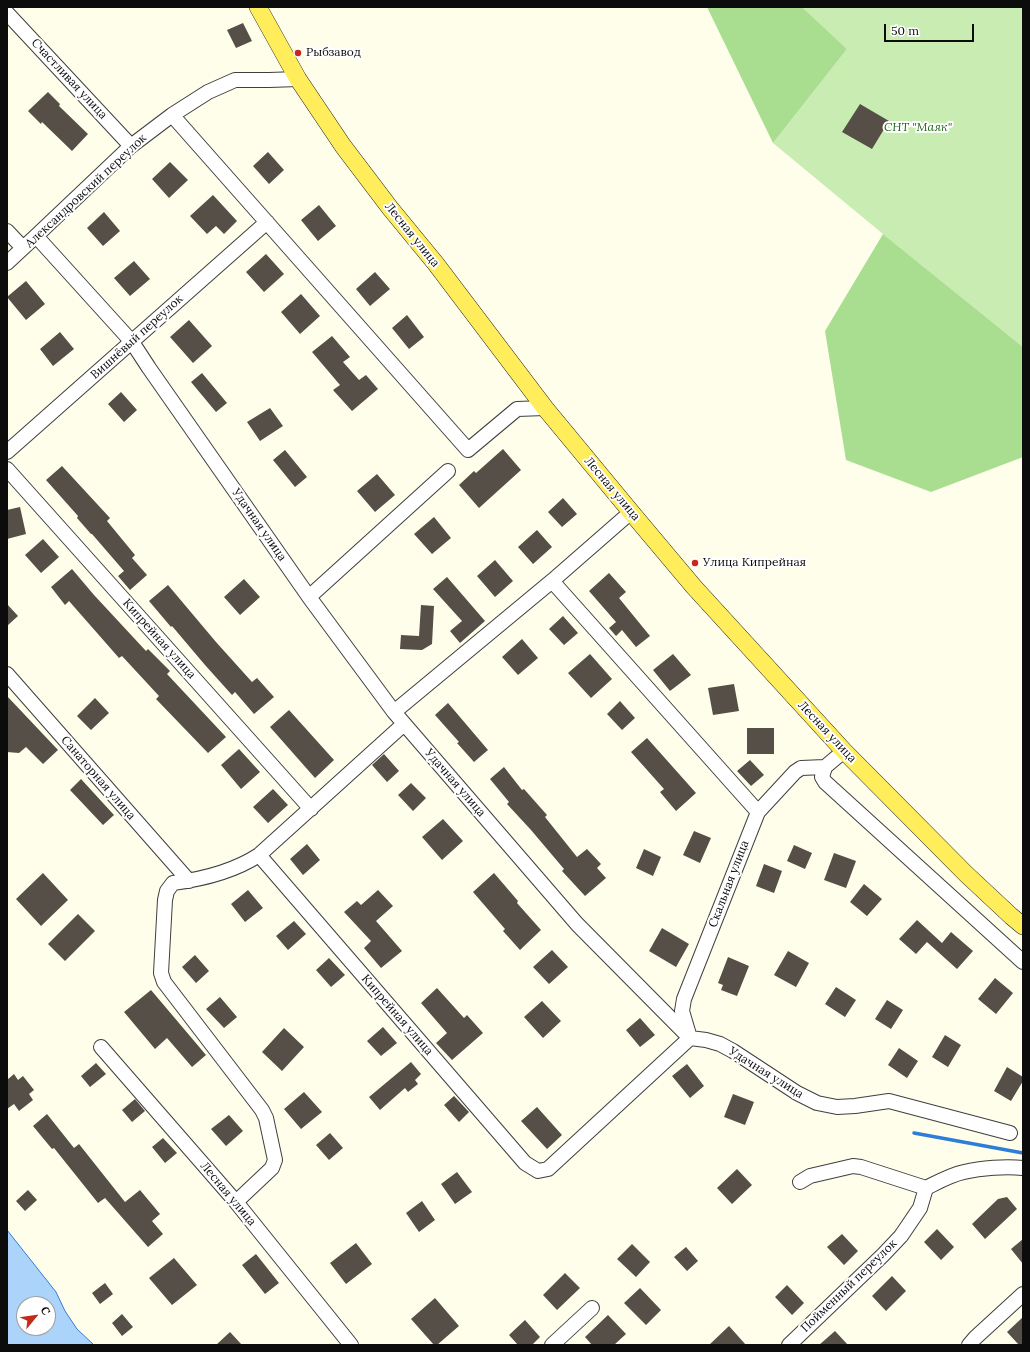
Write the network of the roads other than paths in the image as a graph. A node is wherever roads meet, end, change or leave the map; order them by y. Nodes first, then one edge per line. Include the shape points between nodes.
1 (258, 7) edge
2 (7, 13) edge
3 (298, 79) junction
4 (172, 115) junction
5 (131, 146) junction
6 (267, 222) junction
7 (7, 231) edge
8 (36, 236) junction
9 (23, 248) junction
10 (7, 263) edge
11 (132, 342) junction
12 (545, 408) junction
13 (7, 452) edge
14 (7, 470) edge
15 (448, 471) dead end
16 (631, 512) junction
17 (552, 581) junction
18 (309, 597) junction
19 (7, 674) edge
20 (394, 712) junction
21 (404, 724) junction
22 (844, 751) junction
23 (825, 768) junction
24 (311, 809) junction
25 (758, 812) junction
26 (259, 855) junction
27 (189, 881) junction
28 (1023, 926) edge
29 (1023, 962) edge
30 (690, 1038) junction
31 (101, 1047) dead end
32 (1010, 1133) dead end
33 (1023, 1168) edge
34 (800, 1182) dead end
35 (926, 1188) junction
36 (236, 1202) junction
37 (1023, 1294) edge
38 (592, 1308) dead end
39 (351, 1345) edge
40 (552, 1345) edge
41 (789, 1345) edge
42 (969, 1345) edge

1 - 3 main road, Лесная улица
2 - 5 street, Счастливая улица
3 - 4 street, Александровский переулок via 235,80 208,92
3 - 12 main road, Лесная улица via 343,146
4 - 5 street, Александровский переулок
4 - 6 street
5 - 8 street, Александровский переулок
6 - 11 street, Вишнёвый переулок
6 - 12 street via 468,450 517,409
7 - 9 street
8 - 9 street, Александровский переулок
8 - 11 street, Удачная улица
9 - 10 street, Александровский переулок
11 - 13 street, Вишнёвый переулок
11 - 18 street, Удачная улица
12 - 16 main road, Лесная улица
14 - 24 street, Кипрейная улица
15 - 18 street
16 - 17 street
16 - 22 main road, Лесная улица via 694,587
17 - 20 street
17 - 25 street
18 - 20 street, Удачная улица
19 - 27 street, Санаторная улица
20 - 21 street, Удачная улица
21 - 24 street
21 - 30 street, Удачная улица via 577,924
22 - 23 street
22 - 28 main road, Лесная улица via 966,874
23 - 25 street, Скальная улица via 801,768
23 - 29 street via 822,778 825,782
24 - 26 street
25 - 30 street, Скальная улица via 684,999 682,1011
26 - 27 street via 215,876
26 - 30 street, Кипрейная улица via 525,1162 538,1172 548,1169
27 - 36 street via 173,883 167,891 161,973 167,986 262,1110 275,1160 272,1168
30 - 32 street, Удачная улица via 713,1042 733,1051 797,1093 817,1103 837,1107 889,1101
31 - 36 street, Лесная улица
33 - 35 street via 963,1172
34 - 35 street via 810,1176 853,1166
35 - 41 street, Пойменный переулок via 920,1208 901,1236
36 - 39 street, Лесная улица
37 - 42 street
38 - 40 street

